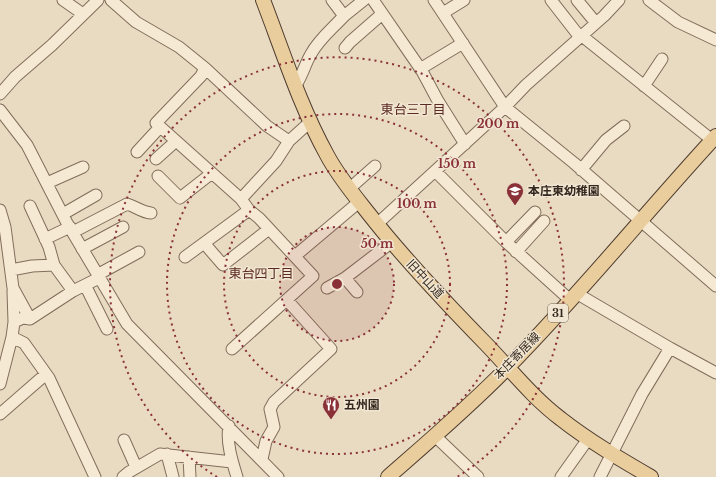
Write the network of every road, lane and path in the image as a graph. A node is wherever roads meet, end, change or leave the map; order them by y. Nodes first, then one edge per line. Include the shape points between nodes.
1 (63, 0) edge
2 (98, 0) edge
3 (111, 0) edge
4 (263, 0) edge
5 (332, 0) edge
6 (364, 0) edge
7 (372, 0) edge
8 (434, 0) edge
9 (464, 0) edge
10 (551, 0) edge
11 (577, 0) edge
12 (649, 0) edge
13 (614, 2) edge
14 (83, 14) junction
15 (382, 14) junction
16 (444, 14) junction
17 (344, 16) junction
18 (596, 23) junction
19 (581, 36) junction
20 (716, 40) edge
21 (463, 43) junction
22 (345, 48) dead end
23 (662, 59) dead end
24 (205, 68) junction
25 (420, 69) junction
26 (296, 85) junction
27 (644, 86) junction
28 (0, 94) edge
29 (505, 107) junction
30 (0, 110) edge
31 (310, 122) junction
32 (624, 126) dead end
33 (160, 127) junction
34 (714, 138) edge
35 (176, 141) junction
36 (289, 141) junction
37 (465, 144) junction
38 (137, 152) dead end
39 (156, 159) dead end
40 (375, 166) dead end
41 (83, 167) dead end
42 (581, 170) junction
43 (435, 171) junction
44 (212, 173) junction
45 (158, 176) dead end
46 (47, 183) junction
47 (349, 189) junction
48 (96, 195) dead end
49 (241, 199) junction
50 (359, 202) junction
51 (30, 206) dead end
52 (0, 210) edge
53 (249, 210) junction
54 (535, 212) dead end
55 (151, 213) dead end
56 (63, 214) junction
57 (544, 221) dead end
58 (640, 221) junction
59 (377, 224) junction
60 (123, 227) dead end
61 (71, 229) junction
62 (269, 229) junction
63 (45, 239) junction
64 (392, 242) junction
65 (506, 242) junction
66 (204, 243) junction
67 (82, 249) junction
68 (139, 252) dead end
69 (516, 252) junction
70 (295, 256) junction
71 (185, 258) dead end
72 (54, 265) junction
73 (11, 270) junction
74 (98, 276) junction
75 (345, 278) junction
76 (85, 285) junction
77 (716, 286) edge
78 (13, 288) junction
79 (327, 288) dead end
80 (73, 291) junction
81 (358, 292) dead end
82 (573, 297) junction
83 (287, 300) junction
84 (30, 319) junction
85 (14, 322) junction
86 (108, 329) dead end
87 (12, 337) junction
88 (670, 348) junction
89 (232, 349) dead end
90 (508, 367) junction
91 (716, 373) edge
92 (46, 374) junction
93 (0, 384) edge
94 (0, 414) edge
95 (229, 426) junction
96 (434, 436) junction
97 (588, 439) junction
98 (124, 440) dead end
99 (612, 453) junction
100 (168, 454) junction
101 (190, 457) junction
102 (262, 459) junction
103 (232, 462) junction
104 (135, 471) edge
105 (95, 477) edge
106 (123, 477) edge
107 (173, 477) edge
108 (190, 477) edge
109 (237, 477) edge
110 (278, 477) edge
111 (388, 477) edge
112 (478, 477) edge
113 (561, 477) edge
114 (600, 477) edge
115 (651, 477) edge

1 - 14 street
2 - 14 street
3 - 24 street via 136,22 179,47
4 - 26 main road, 旧中山道
5 - 17 street
6 - 17 street
7 - 15 street
8 - 16 street
9 - 16 street
10 - 19 street
11 - 18 street
12 - 20 street via 678,22
13 - 18 street
14 - 28 street
15 - 22 street
15 - 25 street
16 - 21 street
17 - 26 street via 310,54
18 - 19 street
19 - 27 street
19 - 29 street
21 - 25 street
21 - 29 street
23 - 27 street
24 - 33 street via 201,76 156,123
24 - 36 street via 267,126
25 - 37 street
26 - 31 main road, 旧中山道
27 - 34 street
29 - 37 street
29 - 42 street
30 - 46 street via 27,144
31 - 36 street
31 - 47 main road, 旧中山道 via 327,156
32 - 42 street via 606,140
33 - 35 street
33 - 38 street
34 - 58 main road, 本庄寄居線 / 31
35 - 39 street
35 - 44 street
36 - 49 street via 276,161
37 - 43 street
40 - 47 street
41 - 46 street
42 - 58 street
43 - 59 street
43 - 65 street
44 - 45 street via 180,198
44 - 49 street
46 - 56 street
47 - 50 main road, 旧中山道
48 - 56 street
49 - 53 street
50 - 59 main road, 旧中山道
50 - 70 street
51 - 63 street
52 - 73 street
53 - 62 street
53 - 66 street
54 - 65 street
55 - 61 street via 127,204
56 - 61 street
57 - 69 street
58 - 77 street
58 - 82 main road, 本庄寄居線 / 31
59 - 64 main road, 旧中山道
60 - 67 street
61 - 63 street
61 - 67 street
62 - 66 street via 223,265
62 - 70 street
63 - 72 street
64 - 75 street
64 - 90 main road, 旧中山道
65 - 69 street
66 - 71 street
67 - 74 street
68 - 74 street
69 - 82 street
70 - 83 street via 313,276
72 - 73 street
72 - 80 street
73 - 78 street
74 - 76 street
74 - 95 street via 127,324
75 - 79 street
75 - 81 street
76 - 80 street
76 - 86 street
78 - 84 street
78 - 85 street
80 - 84 street
82 - 88 street
82 - 90 main road, 本庄寄居線 / 31
83 - 89 street
83 - 102 street via 331,349 274,402 270,409 274,427 266,441
84 - 85 street via 23,318
85 - 87 street
87 - 92 street via 24,343
87 - 93 street
88 - 91 street
88 - 99 street via 642,394
90 - 96 main road, 本庄寄居線 / 31
90 - 97 main road, 旧中山道 via 559,418
92 - 94 street
92 - 105 street
95 - 102 street
95 - 103 street
96 - 111 main road, 本庄寄居線 / 31
96 - 112 street
97 - 99 main road, 旧中山道
97 - 113 street
98 - 104 street
99 - 114 street
99 - 115 main road, 旧中山道
100 - 101 street
100 - 104 street via 160,454
100 - 107 street
101 - 103 street
101 - 108 street
102 - 110 street
103 - 109 street
104 - 106 street

